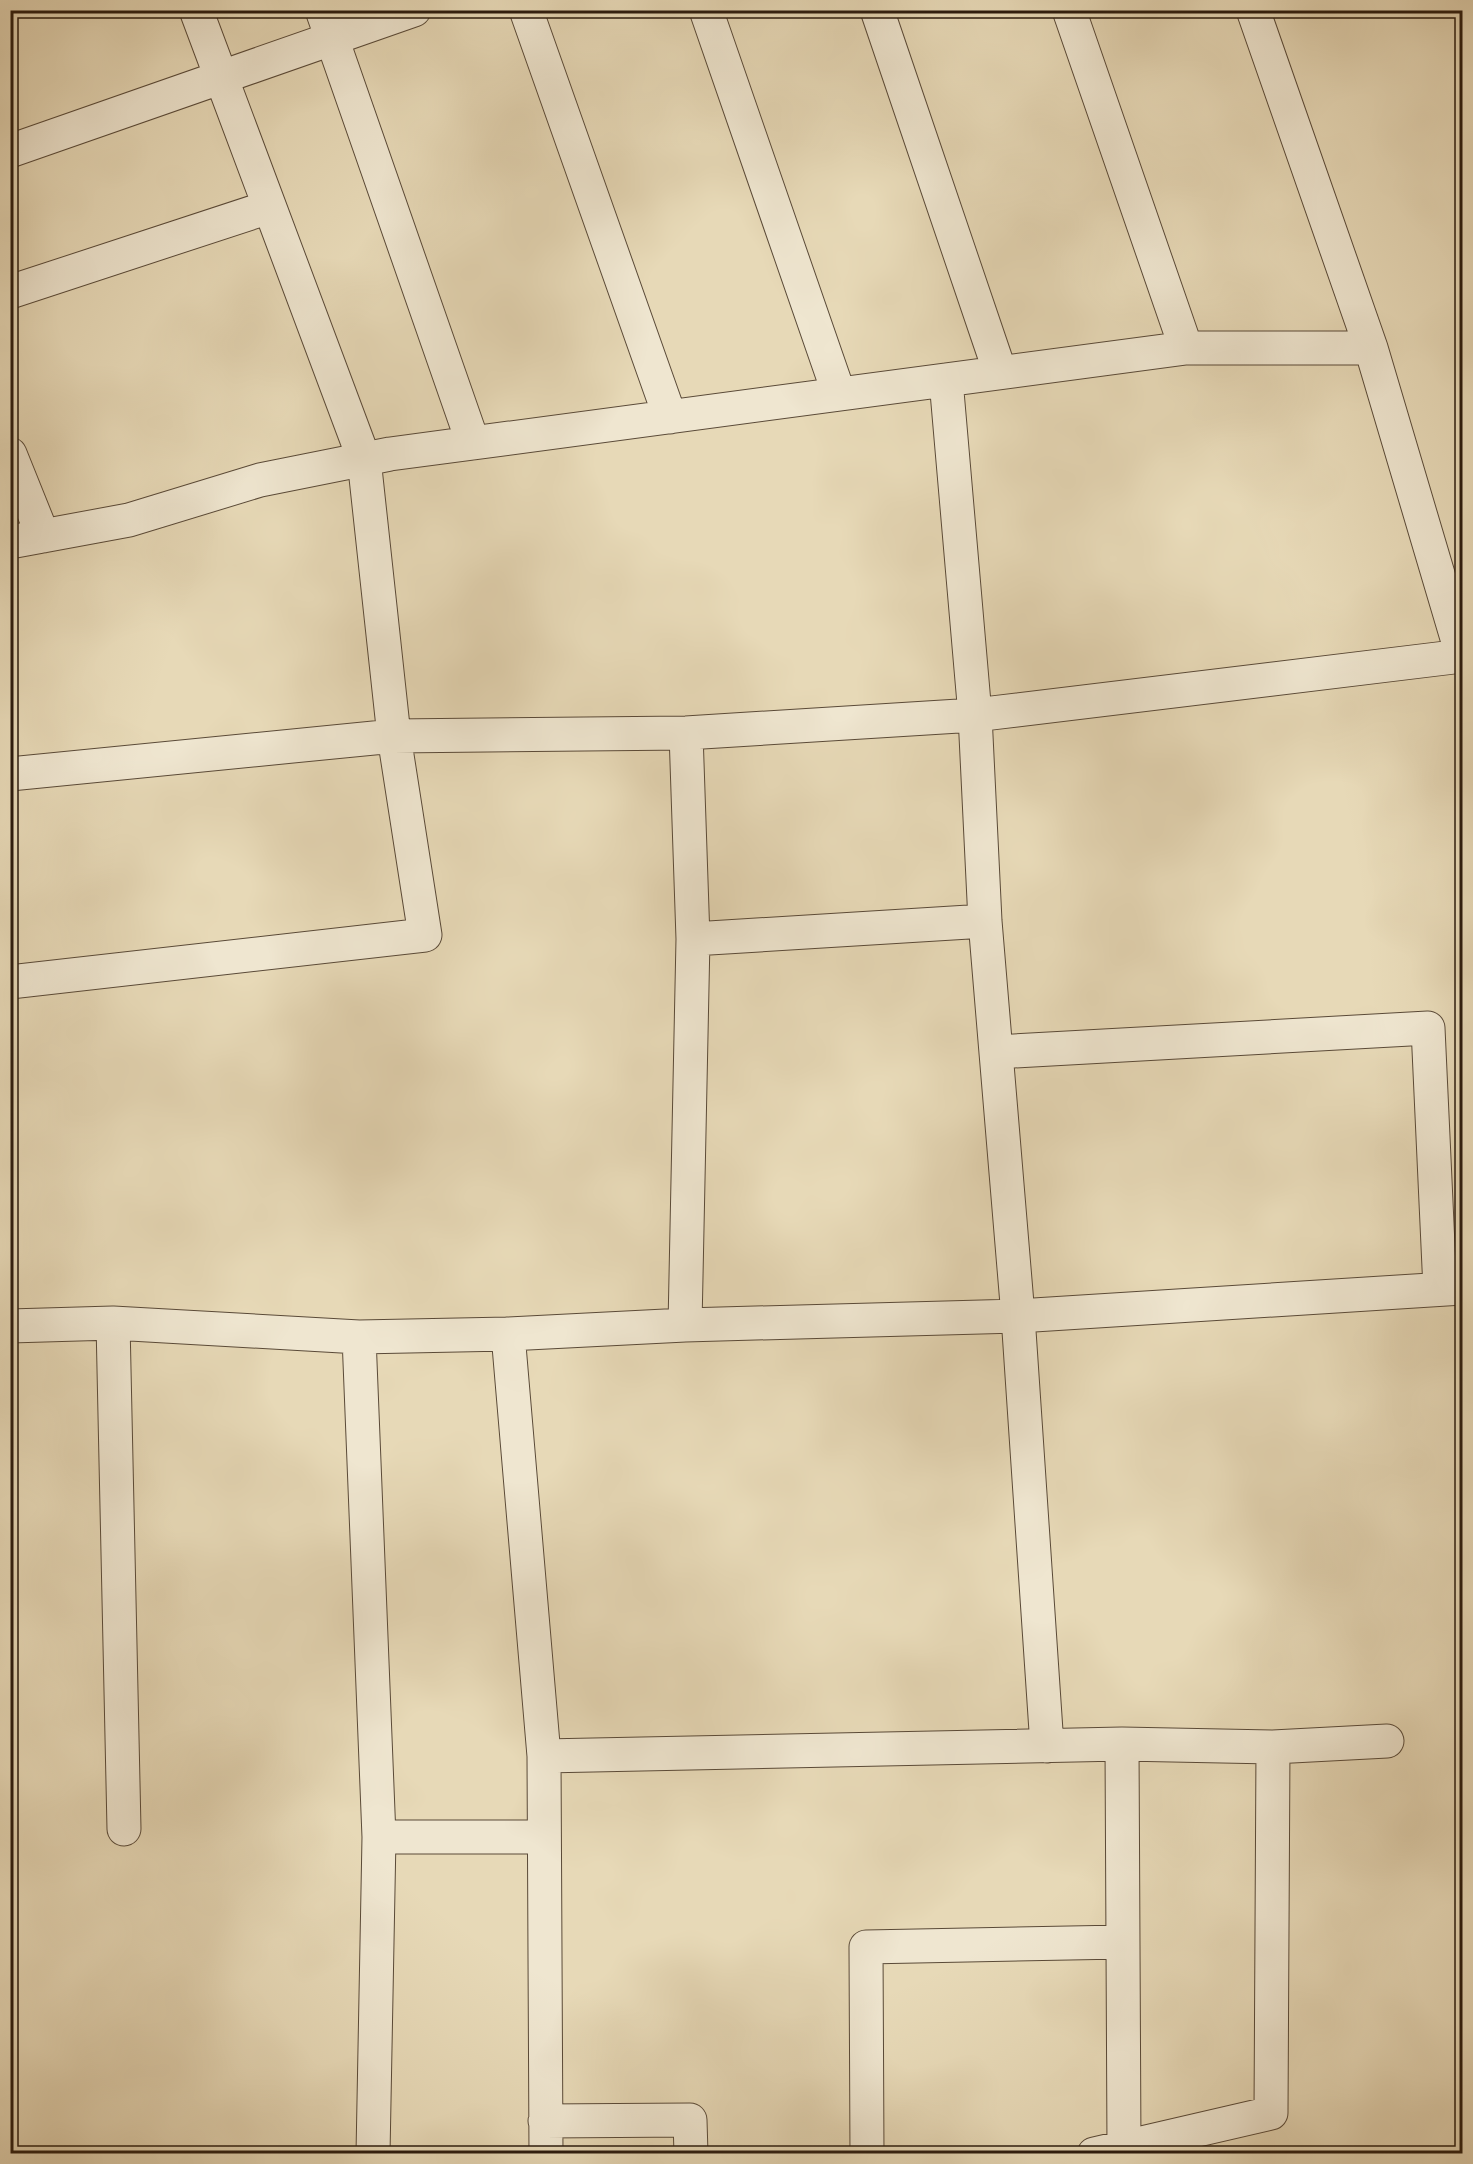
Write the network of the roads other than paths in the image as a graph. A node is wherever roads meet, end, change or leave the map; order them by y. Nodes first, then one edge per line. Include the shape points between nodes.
1 (196, 10) edge
2 (414, 10) edge
3 (526, 10) edge
4 (705, 10) edge
5 (876, 10) edge
6 (1069, 10) edge
7 (1253, 10) edge
8 (327, 25) edge
9 (220, 78) junction
10 (10, 151) edge
11 (269, 207) junction
12 (10, 292) edge
13 (1186, 348) junction
14 (1371, 348) junction
15 (1000, 372) junction
16 (946, 380) junction
17 (839, 394) junction
18 (670, 417) junction
19 (473, 443) junction
20 (10, 454) edge
21 (364, 459) junction
22 (43, 536) junction
23 (10, 542) edge
24 (1462, 656) edge
25 (975, 715) junction
26 (686, 733) junction
27 (394, 736) junction
28 (10, 774) edge
29 (985, 921) junction
30 (693, 939) junction
31 (10, 982) edge
32 (996, 1052) junction
33 (1451, 1288) edge
34 (1018, 1316) junction
35 (113, 1323) junction
36 (685, 1325) junction
37 (10, 1326) edge
38 (508, 1334) junction
39 (359, 1336) junction
40 (1387, 1741) dead end
41 (1122, 1744) junction
42 (1047, 1746) junction
43 (1273, 1747) junction
44 (544, 1756) junction
45 (124, 1829) dead end
46 (379, 1837) junction
47 (544, 1837) junction
48 (1123, 1942) junction
49 (546, 2121) junction
50 (1109, 2150) edge
51 (373, 2154) edge
52 (546, 2154) edge
53 (691, 2154) edge
54 (867, 2154) edge

1 - 9 street
2 - 8 street
3 - 18 street
4 - 17 street
5 - 15 street
6 - 13 street
7 - 14 street
8 - 9 street
8 - 19 street
9 - 10 street
9 - 11 street
11 - 12 street
11 - 21 street
13 - 14 street
13 - 15 street
14 - 24 street
15 - 16 street
16 - 17 street
16 - 25 street
17 - 18 street
18 - 19 street
19 - 21 street
20 - 22 street
21 - 22 street via 260,480 129,520
21 - 27 street
22 - 23 street
24 - 25 street
25 - 26 street
25 - 29 street
26 - 27 street
26 - 30 street
27 - 28 street
27 - 31 street via 424,935
29 - 30 street
29 - 32 street
30 - 36 street
32 - 33 street via 1428,1028
32 - 34 street
33 - 34 street
34 - 36 street
34 - 42 street
35 - 37 street
35 - 39 street
35 - 45 street
36 - 38 street
38 - 39 street
38 - 44 street
39 - 46 street
40 - 43 street
41 - 42 street
41 - 43 street
41 - 48 street
42 - 44 street
43 - 50 street via 1271,2113
44 - 47 street
46 - 47 street
46 - 51 street
47 - 49 street
48 - 50 street
48 - 54 street via 866,1947
49 - 52 street
49 - 53 street via 690,2120

